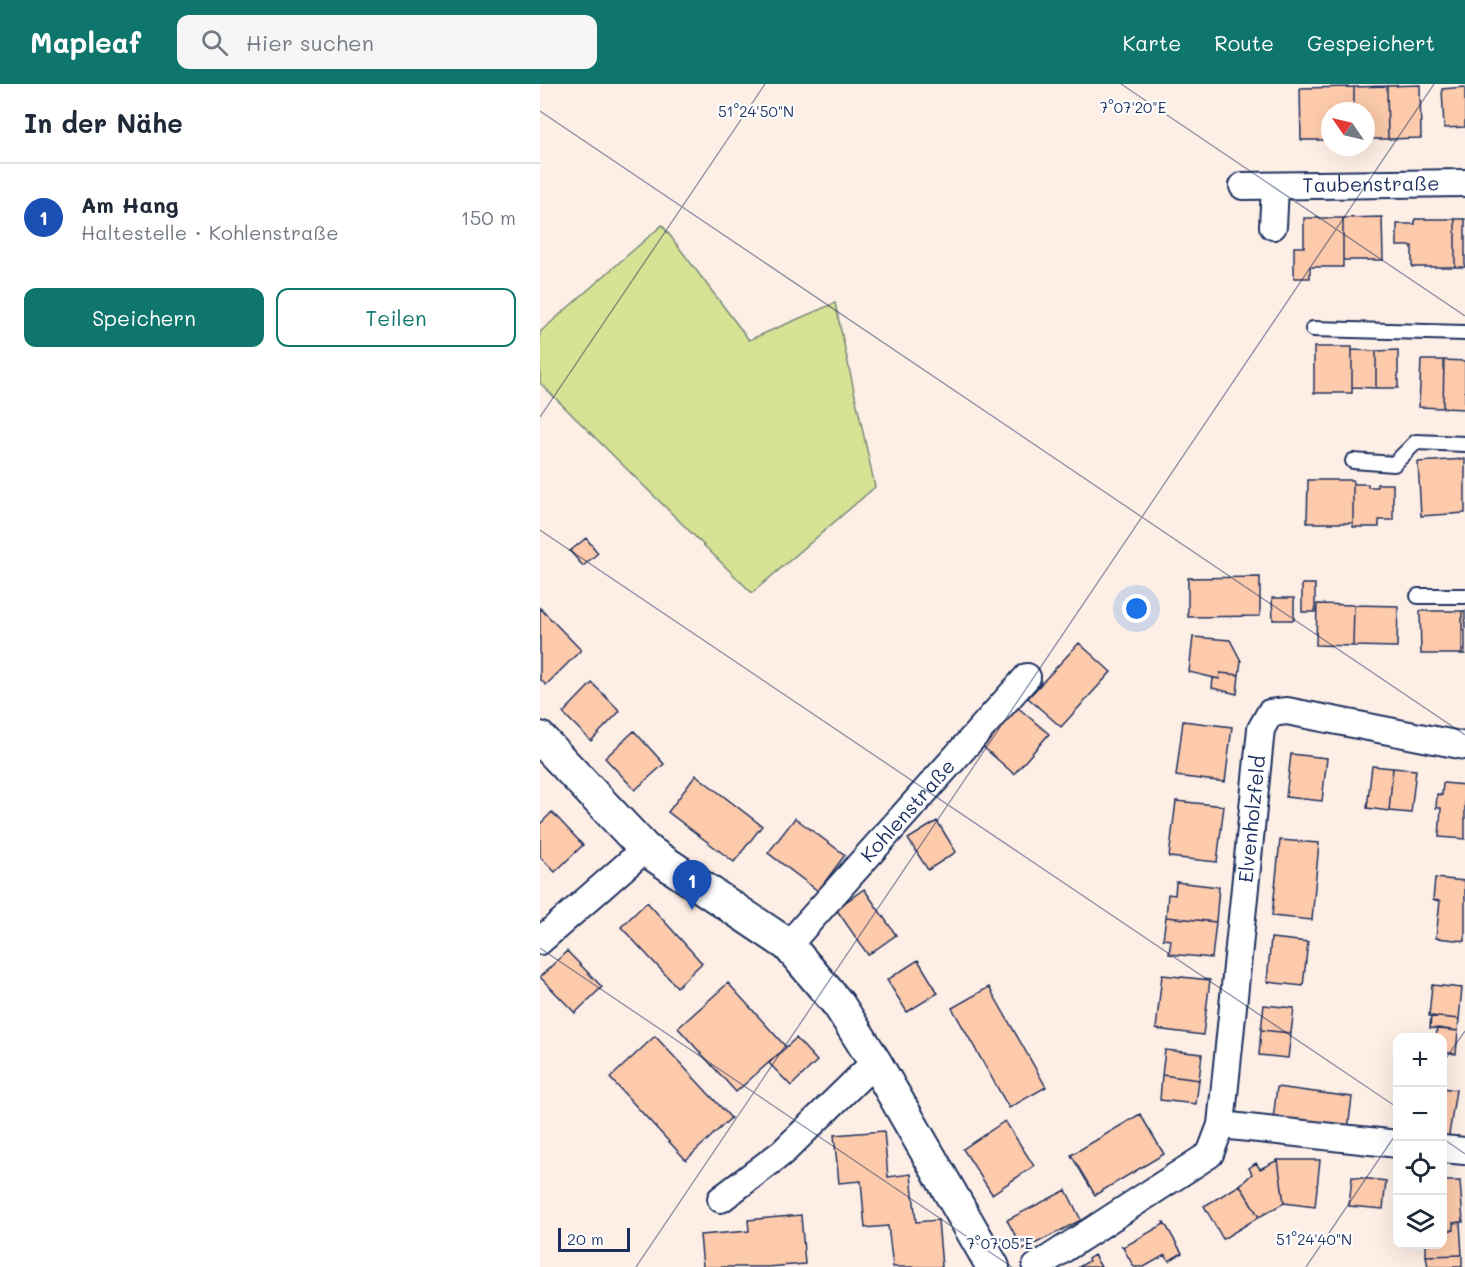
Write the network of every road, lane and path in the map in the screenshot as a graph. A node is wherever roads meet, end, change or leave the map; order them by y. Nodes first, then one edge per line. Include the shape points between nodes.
1 (1465, 183) edge
2 (1243, 186) dead end
3 (1275, 187) junction
4 (1273, 226) dead end
5 (1313, 329) dead end
6 (1465, 333) edge
7 (1465, 444) edge
8 (1353, 461) dead end
9 (1419, 596) dead end
10 (1465, 596) edge
11 (1027, 677) dead end
12 (540, 738) edge
13 (1465, 746) edge
14 (645, 849) junction
15 (540, 941) edge
16 (788, 945) junction
17 (875, 1062) junction
18 (1221, 1125) junction
19 (1393, 1143) edge
20 (1447, 1149) edge
21 (1465, 1151) edge
22 (721, 1199) dead end
23 (993, 1267) edge
24 (1036, 1267) edge

1 - 3 street, Taubenstraße
2 - 3 street, Taubenstraße
3 - 4 street, Taubenstraße
5 - 6 lane
7 - 8 lane via 1416,442 1394,464
9 - 10 lane
11 - 16 street, Kohlenstraße
12 - 14 street
13 - 18 street, Elvenholzfeld via 1287,711 1270,713 1262,729
14 - 15 street
14 - 16 street
16 - 17 street via 839,1005
17 - 22 street via 783,1152
17 - 23 street
18 - 19 street
18 - 24 street, Elvenholzfeld via 1210,1154
20 - 21 street

